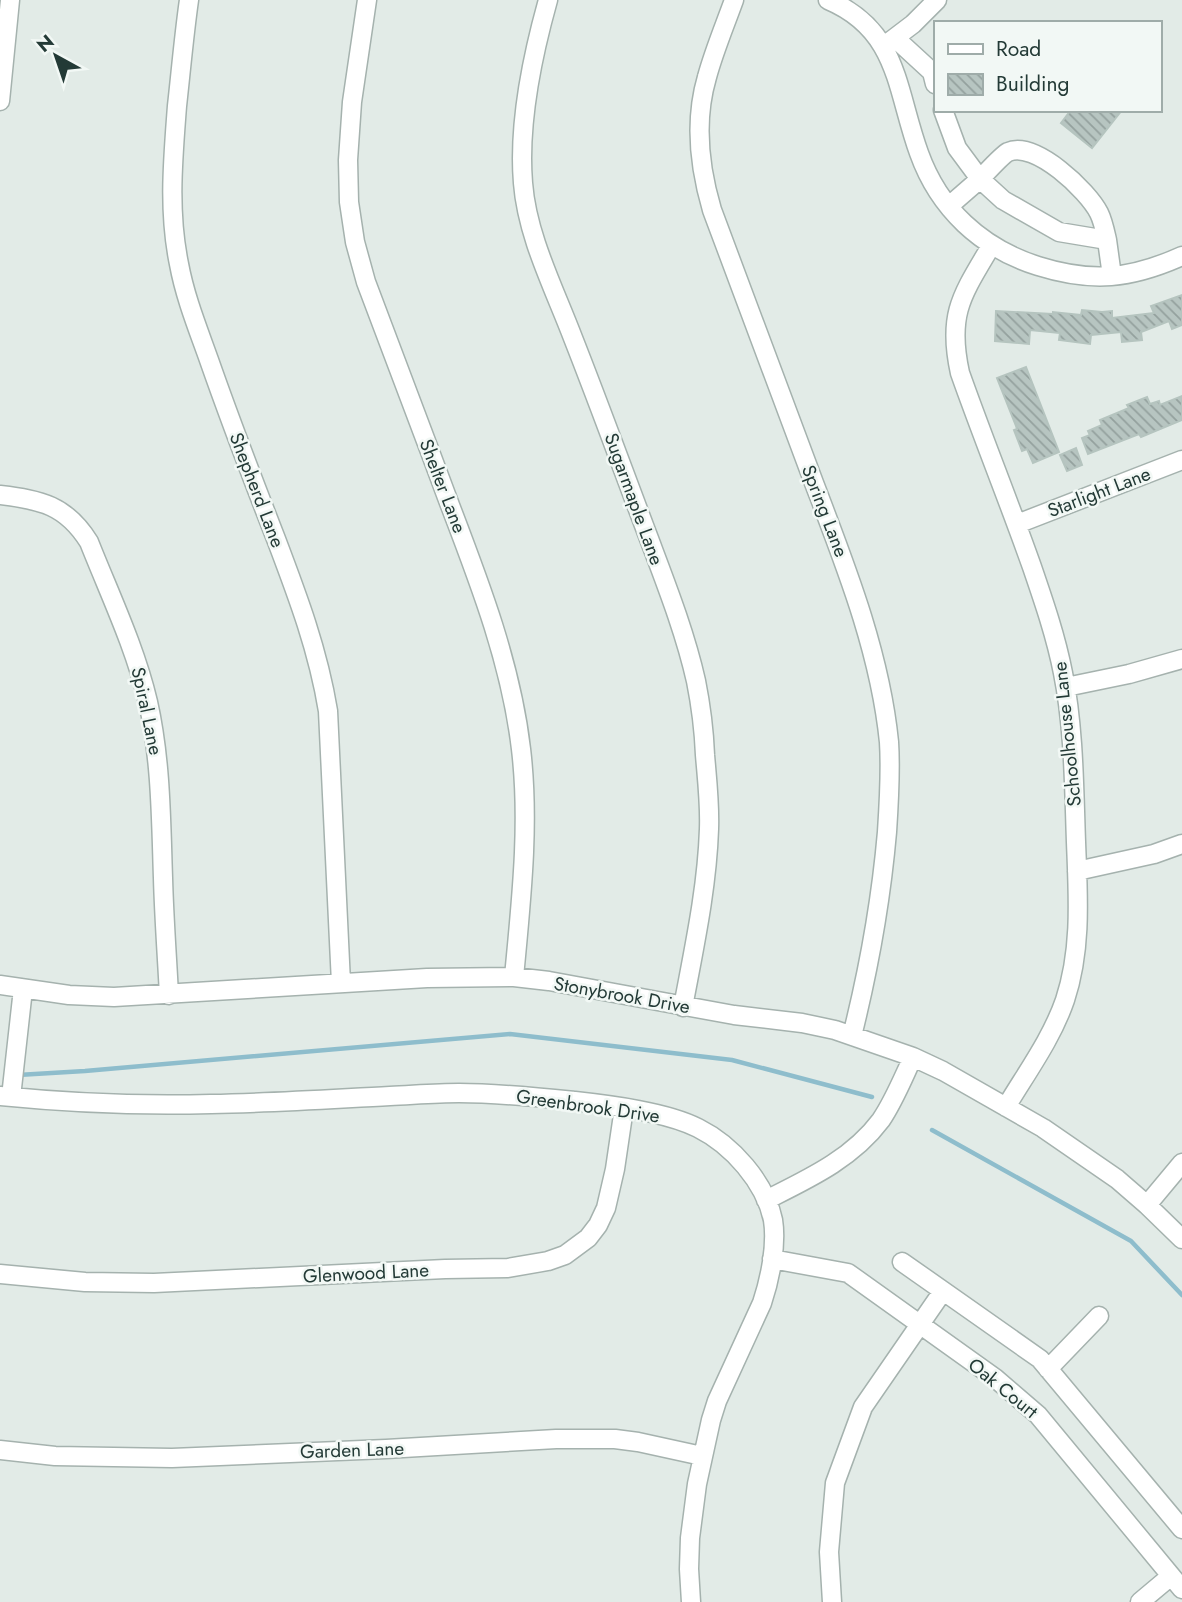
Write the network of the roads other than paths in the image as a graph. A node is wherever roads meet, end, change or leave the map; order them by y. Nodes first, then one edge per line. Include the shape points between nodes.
1 (10, 0) edge
2 (189, 0) edge
3 (367, 0) edge
4 (548, 0) edge
5 (734, 0) edge
6 (828, 0) edge
7 (937, 0) edge
8 (890, 42) junction
9 (2, 60) edge
10 (934, 79) edge
11 (0, 101) edge
12 (944, 112) edge
13 (980, 179) junction
14 (949, 206) junction
15 (1107, 240) junction
16 (991, 246) junction
17 (1182, 256) edge
18 (1112, 276) junction
19 (1182, 460) edge
20 (0, 495) edge
21 (1017, 524) junction
22 (1182, 659) edge
23 (1066, 687) junction
24 (1182, 844) edge
25 (1077, 871) junction
26 (514, 977) junction
27 (341, 983) junction
28 (0, 985) edge
29 (23, 989) junction
30 (169, 995) junction
31 (683, 1007) junction
32 (852, 1036) junction
33 (913, 1057) junction
34 (5, 1097) edge
35 (1006, 1107) junction
36 (624, 1108) junction
37 (1182, 1163) edge
38 (766, 1200) junction
39 (1147, 1205) junction
40 (1182, 1239) edge
41 (772, 1259) junction
42 (902, 1262) dead end
43 (0, 1274) edge
44 (943, 1291) junction
45 (1099, 1316) dead end
46 (919, 1324) junction
47 (1048, 1369) junction
48 (0, 1450) edge
49 (702, 1455) junction
50 (1182, 1529) edge
51 (1177, 1583) edge
52 (691, 1602) edge
53 (832, 1602) edge
54 (1140, 1602) edge

1 - 9 street
2 - 27 street, Shepherd Lane via 172,167 179,265 218,387 316,649 323,680
3 - 26 street, Shelter Lane via 348,160 355,242 508,672 524,792
4 - 31 street, Sugarmaple Lane via 525,111 522,162 528,216 675,608 703,724 709,829
5 - 32 street, Spring Lane via 702,98 699,132 705,188 852,583 875,662 889,742 884,862
6 - 8 street
7 - 8 street
8 - 10 street via 932,72
8 - 14 street via 919,153
9 - 11 street
12 - 13 street via 957,148
13 - 14 street
13 - 15 street via 1003,200 1059,232
13 - 15 street via 1009,152 1027,150 1091,200
14 - 16 street
15 - 18 street
16 - 18 street via 1052,271 1091,278
16 - 21 street, Schoolhouse Lane via 964,291 954,332 960,373
17 - 18 street
19 - 21 street, Starlight Lane
20 - 30 street, Spiral Lane via 50,505 82,530 135,655 148,703 160,785
21 - 23 street, Schoolhouse Lane via 1053,629
22 - 23 street
23 - 25 street, Schoolhouse Lane
24 - 25 street
25 - 35 street, Schoolhouse Lane via 1078,940 1065,1001
26 - 27 street, Stonybrook Drive
26 - 31 street, Stonybrook Drive
27 - 30 street, Stonybrook Drive
28 - 29 street, Stonybrook Drive
29 - 30 street, Stonybrook Drive via 114,998
29 - 34 street
31 - 32 street, Stonybrook Drive via 802,1023
32 - 33 street, Stonybrook Drive
33 - 35 street, Stonybrook Drive
33 - 38 street via 881,1120 858,1145 829,1168
34 - 36 street, Greenbrook Drive via 198,1104 457,1093
35 - 39 street, Stonybrook Drive via 1081,1153
36 - 38 street, Greenbrook Drive via 687,1123 717,1139 750,1172
36 - 43 street, Glenwood Lane via 615,1169 598,1225 579,1247 548,1261 508,1268 154,1283
37 - 39 street
38 - 41 street, Greenbrook Drive via 773,1219
39 - 40 street, Stonybrook Drive
41 - 46 street, Oak Court via 848,1273
41 - 49 street, Greenbrook Drive via 768,1287 717,1401
42 - 44 street
44 - 46 street
44 - 47 street
45 - 47 street
46 - 51 street, Oak Court via 1038,1415
46 - 53 street via 863,1407 835,1483 829,1552
47 - 50 street
48 - 49 street, Garden Lane via 172,1458 615,1439
49 - 52 street, Greenbrook Drive via 690,1538
51 - 54 street

